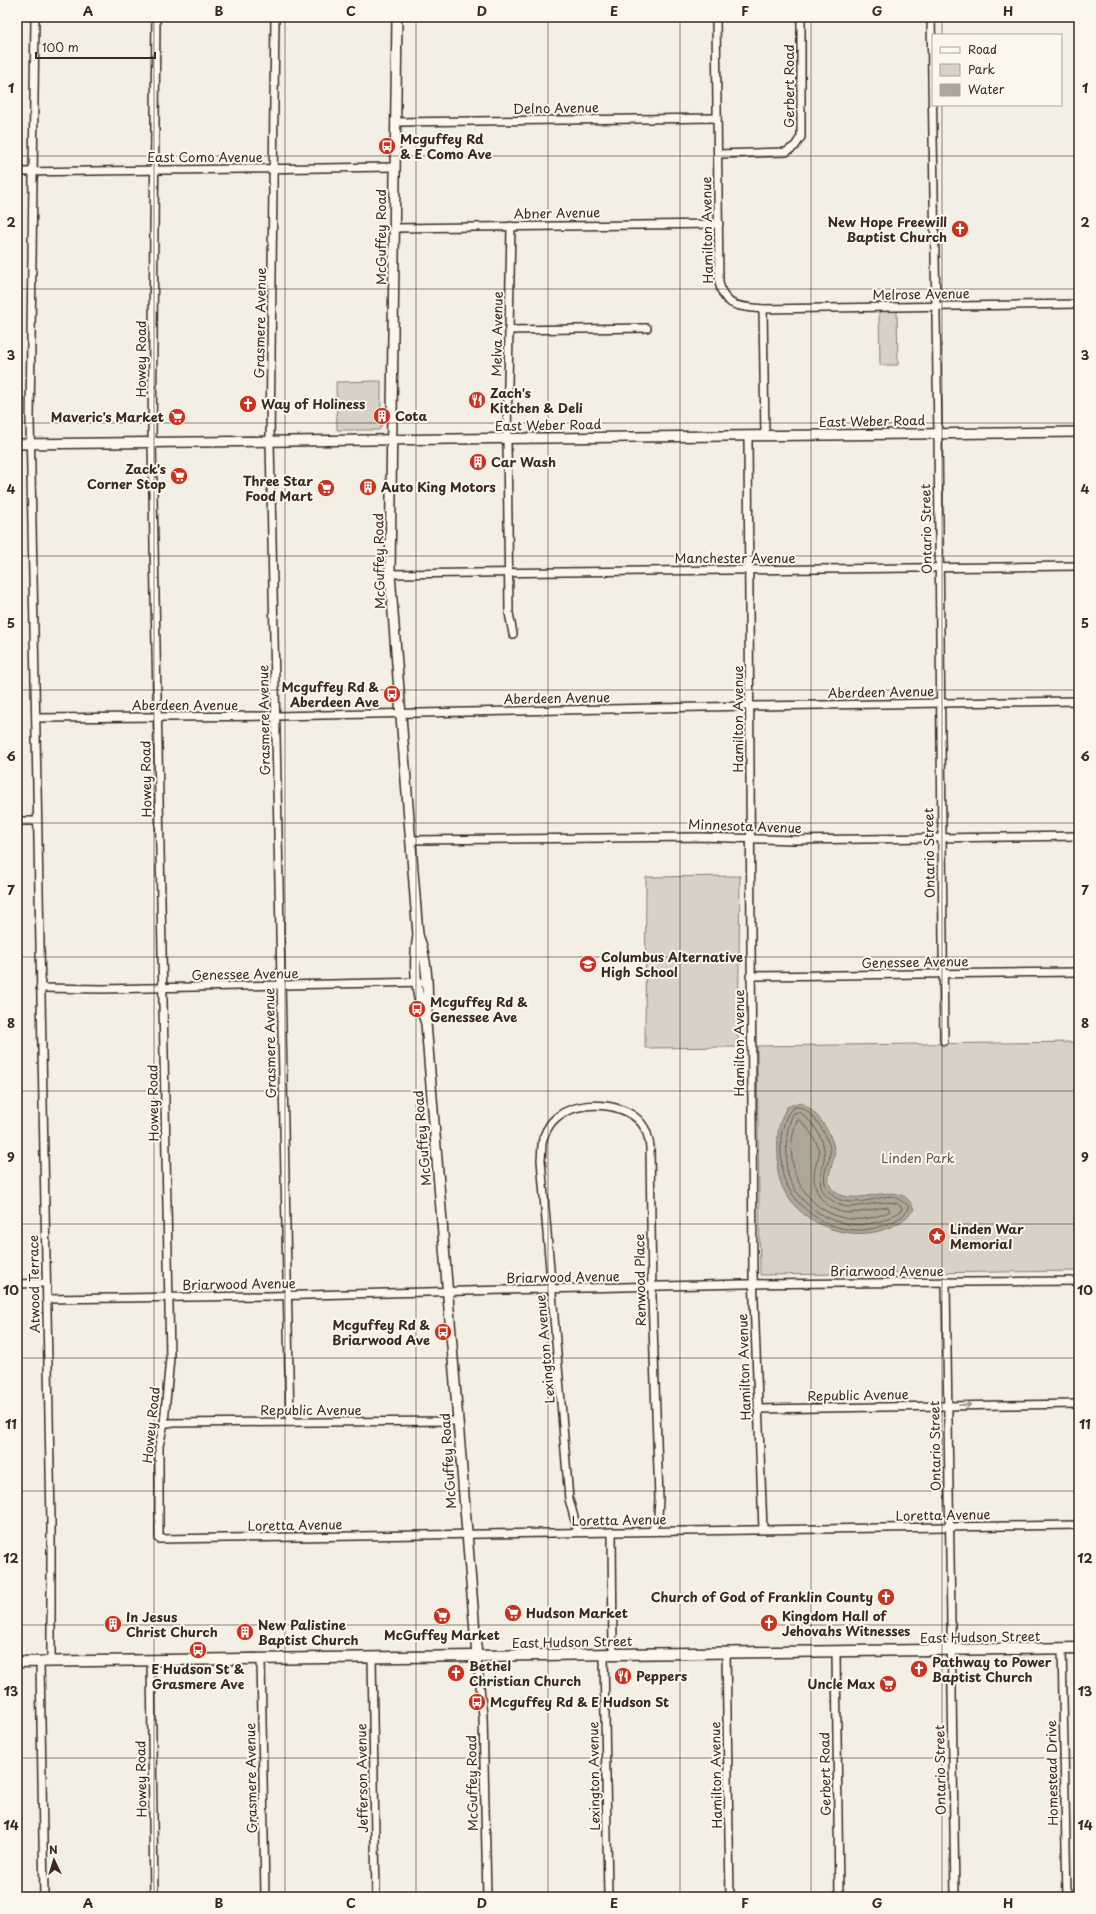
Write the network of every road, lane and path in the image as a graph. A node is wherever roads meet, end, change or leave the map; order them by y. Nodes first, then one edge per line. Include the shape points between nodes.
1 (35, 17) edge
2 (156, 17) edge
3 (275, 17) edge
4 (397, 17) edge
5 (716, 17) edge
6 (801, 17) edge
7 (931, 17) edge
8 (932, 75) edge
9 (933, 106) edge
10 (717, 118) junction
11 (395, 122) junction
12 (718, 154) junction
13 (394, 167) junction
14 (154, 169) junction
15 (274, 169) junction
16 (33, 171) junction
17 (17, 172) edge
18 (719, 224) junction
19 (511, 226) junction
20 (394, 228) junction
21 (1079, 304) edge
22 (936, 306) junction
23 (763, 309) junction
24 (647, 328) dead end
25 (509, 330) junction
26 (1079, 432) edge
27 (938, 434) junction
28 (748, 436) junction
29 (765, 436) junction
30 (508, 439) junction
31 (391, 440) junction
32 (270, 441) junction
33 (152, 443) junction
34 (17, 444) edge
35 (31, 444) junction
36 (1079, 566) edge
37 (939, 568) junction
38 (749, 570) junction
39 (509, 573) junction
40 (390, 574) junction
41 (513, 634) dead end
42 (1079, 701) edge
43 (940, 703) junction
44 (750, 706) junction
45 (401, 713) junction
46 (276, 716) junction
47 (36, 718) junction
48 (157, 718) junction
49 (17, 821) edge
50 (37, 821) junction
51 (1079, 836) edge
52 (941, 838) junction
53 (411, 840) junction
54 (750, 840) junction
55 (1079, 972) edge
56 (942, 974) junction
57 (750, 976) junction
58 (422, 983) junction
59 (281, 986) junction
60 (40, 988) junction
61 (163, 988) junction
62 (944, 1041) dead end
63 (556, 1118) joint
64 (1079, 1281) edge
65 (46, 1283) junction
66 (946, 1283) junction
67 (17, 1284) edge
68 (753, 1284) junction
69 (652, 1287) junction
70 (552, 1290) junction
71 (447, 1292) junction
72 (287, 1295) junction
73 (169, 1297) junction
74 (47, 1299) junction
75 (1079, 1404) edge
76 (946, 1406) junction
77 (758, 1409) junction
78 (458, 1421) junction
79 (290, 1422) junction
80 (164, 1423) junction
81 (1079, 1525) edge
82 (949, 1527) junction
83 (763, 1529) junction
84 (652, 1531) junction
85 (578, 1532) junction
86 (612, 1532) junction
87 (466, 1534) junction
88 (159, 1539) joint
89 (1062, 1648) junction
90 (1079, 1648) edge
91 (950, 1650) junction
92 (836, 1652) junction
93 (726, 1653) junction
94 (609, 1655) junction
95 (477, 1656) junction
96 (372, 1658) junction
97 (261, 1659) junction
98 (151, 1660) junction
99 (17, 1662) edge
100 (40, 1662) junction
101 (51, 1662) junction
102 (44, 1897) edge
103 (154, 1897) edge
104 (265, 1897) edge
105 (376, 1897) edge
106 (487, 1897) edge
107 (608, 1897) edge
108 (730, 1897) edge
109 (839, 1897) edge
110 (955, 1897) edge
111 (1067, 1897) edge

1 - 16 street, Atwood Terrace
2 - 14 street, Howey Road
3 - 15 street, Grasmere Avenue
4 - 11 street, McGuffey Road
5 - 10 street, Hamilton Avenue
6 - 12 street, Gerbert Road via 801,137 795,146 786,152
7 - 8 street, Ontario Street
9 - 22 street, Ontario Street
10 - 11 street, Delno Avenue
10 - 12 street, Hamilton Avenue
11 - 13 street, McGuffey Road
12 - 18 street, Hamilton Avenue
13 - 15 street, East Como Avenue
13 - 20 street, McGuffey Road
14 - 15 street, East Como Avenue
14 - 16 street, East Como Avenue
14 - 33 street, Howey Road
15 - 32 street, Grasmere Avenue
16 - 17 street, East Como Avenue
16 - 35 street, Atwood Terrace
18 - 19 street, Abner Avenue
18 - 23 street, Hamilton Avenue via 721,292 726,300 734,305
19 - 20 street, Abner Avenue
19 - 25 street, Melva Avenue
20 - 31 street, McGuffey Road
21 - 22 street, Melrose Avenue
22 - 23 street, Melrose Avenue
22 - 27 street, Ontario Street
23 - 29 street
24 - 25 street
25 - 30 street, Melva Avenue
26 - 27 street, East Weber Road
27 - 29 street, East Weber Road
27 - 37 street, Ontario Street
28 - 29 street, East Weber Road
28 - 30 street, East Weber Road
28 - 38 street, Hamilton Avenue
30 - 31 street, East Weber Road
30 - 39 street, Melva Avenue
31 - 32 street, East Weber Road
31 - 40 street, McGuffey Road
32 - 33 street, East Weber Road
32 - 46 street, Grasmere Avenue
33 - 35 street, East Weber Road
33 - 48 street, Howey Road
34 - 35 street, East Weber Road
35 - 47 street, Atwood Terrace
36 - 37 street, Manchester Avenue
37 - 38 street, Manchester Avenue
37 - 43 street, Ontario Street
38 - 39 street, Manchester Avenue
38 - 44 street, Hamilton Avenue
39 - 40 street, Manchester Avenue
39 - 41 street, Melva Avenue via 509,612
40 - 45 street, McGuffey Road
42 - 43 street, Aberdeen Avenue
43 - 44 street, Aberdeen Avenue
43 - 52 street, Ontario Street
44 - 45 street, Aberdeen Avenue
44 - 54 street, Hamilton Avenue
45 - 46 street, Aberdeen Avenue
45 - 53 street, McGuffey Road
46 - 48 street, Aberdeen Avenue
46 - 59 street, Grasmere Avenue
47 - 48 street, Aberdeen Avenue
47 - 50 street, Atwood Terrace
48 - 61 street, Howey Road
49 - 50 street
50 - 60 street, Atwood Terrace
51 - 52 street, Minnesota Avenue
52 - 54 street, Minnesota Avenue
52 - 56 street, Ontario Street
53 - 54 street, Minnesota Avenue via 692,837
53 - 58 street, McGuffey Road via 418,935 416,947
54 - 57 street, Hamilton Avenue
55 - 56 street, Genessee Avenue
56 - 57 street, Genessee Avenue
56 - 62 street, Ontario Street
57 - 68 street, Hamilton Avenue
58 - 59 street, Genessee Avenue
58 - 71 street, McGuffey Road via 420,1007 426,1023
59 - 61 street, Genessee Avenue
59 - 72 street, Grasmere Avenue
60 - 61 street, Genessee Avenue
60 - 65 street, Atwood Terrace
61 - 73 street, Howey Road
63 - 69 street, Renwood Place via 573,1109 593,1105 610,1106 628,1112 644,1126 650,1148
63 - 70 street, Lexington Avenue via 543,1137 541,1160
64 - 66 street, Briarwood Avenue
65 - 67 street
65 - 74 street, Atwood Terrace
66 - 68 street, Briarwood Avenue
66 - 76 street, Ontario Street
68 - 69 street, Briarwood Avenue
68 - 77 street, Hamilton Avenue
69 - 70 street, Briarwood Avenue
69 - 84 street, Renwood Place via 659,1499 658,1516
70 - 71 street, Briarwood Avenue
70 - 85 street, Lexington Avenue via 569,1499
71 - 72 street, Briarwood Avenue
71 - 78 street, McGuffey Road
72 - 73 street, Briarwood Avenue
72 - 79 street, Grasmere Avenue
73 - 74 street, Briarwood Avenue
73 - 80 street, Howey Road via 170,1358
74 - 101 street, Atwood Terrace
76 -> 75 street, Republic Avenue
76 - 77 street, Republic Avenue
76 - 82 street, Ontario Street
77 - 83 street, Hamilton Avenue
78 - 79 street, Republic Avenue
78 - 87 street, McGuffey Road
79 - 80 street, Republic Avenue
80 - 88 street, Howey Road via 159,1446
81 - 82 street, Loretta Avenue
82 - 83 street, Loretta Avenue
82 - 91 street, Ontario Street
83 - 84 street, Loretta Avenue
84 - 86 street, Loretta Avenue
85 - 86 street, Loretta Avenue
85 - 87 street, Loretta Avenue
86 - 94 street, Lexington Avenue
87 - 88 street, Loretta Avenue
87 - 95 street, McGuffey Road
89 - 90 main road, East Hudson Street
89 - 91 main road, East Hudson Street
89 - 111 street, Homestead Drive
91 - 92 main road, East Hudson Street
91 - 110 street, Ontario Street
92 - 93 main road, East Hudson Street
92 - 109 street, Gerbert Road
93 - 94 main road, East Hudson Street
93 - 108 street, Hamilton Avenue
94 - 95 main road, East Hudson Street
94 - 107 street, Lexington Avenue
95 - 96 main road, East Hudson Street
95 - 106 street, McGuffey Road via 484,1716
96 - 97 main road, East Hudson Street
96 - 105 street, Jefferson Avenue
97 - 98 main road, East Hudson Street
97 - 104 street, Grasmere Avenue
98 - 101 main road, East Hudson Street
98 - 103 street, Howey Road
99 - 100 main road, East Hudson Street
100 - 101 main road, East Hudson Street
100 - 102 street

